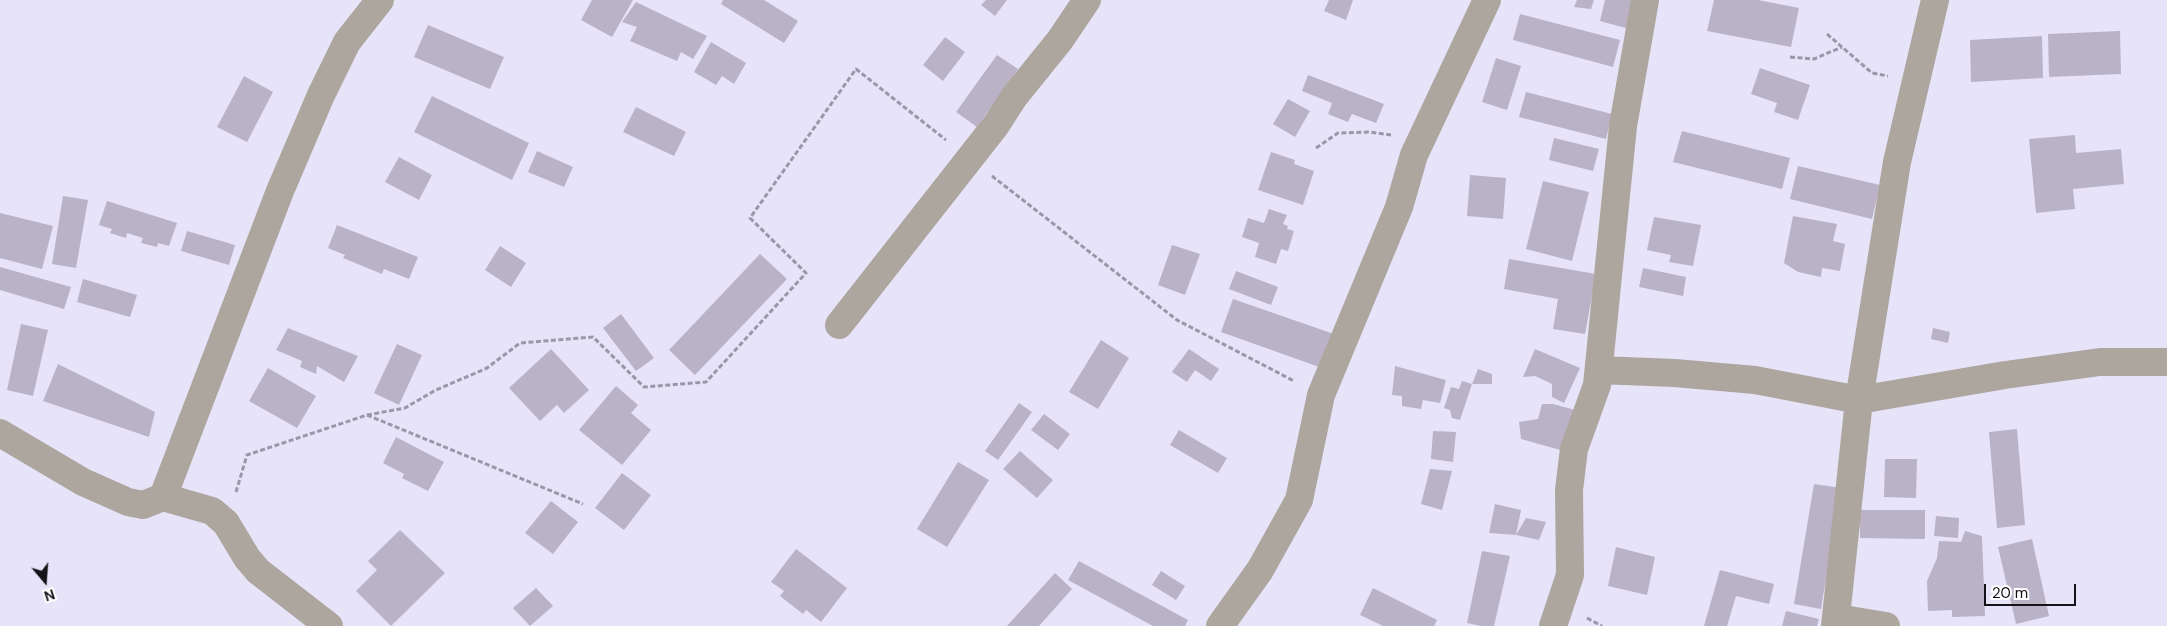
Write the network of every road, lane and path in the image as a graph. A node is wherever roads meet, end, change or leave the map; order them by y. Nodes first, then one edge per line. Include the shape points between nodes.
1 (380, 0) edge
2 (1087, 0) edge
3 (1487, 0) edge
4 (1645, 0) edge
5 (1935, 0) edge
6 (1827, 34) dead end
7 (1842, 47) junction
8 (1790, 57) dead end
9 (1916, 81) junction
10 (1422, 138) junction
11 (1316, 148) dead end
12 (969, 158) junction
13 (839, 325) dead end
14 (2167, 362) edge
15 (1599, 370) junction
16 (1321, 395) junction
17 (1859, 400) junction
18 (366, 414) junction
19 (0, 433) edge
20 (163, 497) junction
21 (584, 504) dead end
22 (226, 523) junction
23 (1836, 622) edge
24 (330, 626) edge
25 (1220, 626) edge
26 (1553, 626) edge
27 (1886, 626) edge

1 - 20 street via 347,42 321,95 280,191
2 - 12 street
3 - 10 street
4 - 15 street via 1623,126
5 - 9 street
6 - 7 path
7 - 8 path via 1814,59
7 - 9 path via 1872,73
9 - 17 street via 1896,162
10 - 11 path via 1370,132 1338,133
10 - 16 street via 1399,207
12 - 13 street
12 - 16 path via 1177,320
12 - 18 path via 856,69 750,218 806,273 706,382 644,387 593,337 520,343 487,368 434,391 405,408
14 - 17 street via 2100,362 2005,374
15 - 17 street via 1675,372 1754,380
15 - 26 street via 1597,386 1574,449 1569,490 1570,575
16 - 25 street via 1299,500 1260,570
17 - 23 street
18 - 21 path
18 - 22 path via 247,455
19 - 20 street via 83,482 128,502 143,505
20 - 22 street via 212,511
22 - 24 street via 258,571
23 - 27 street

